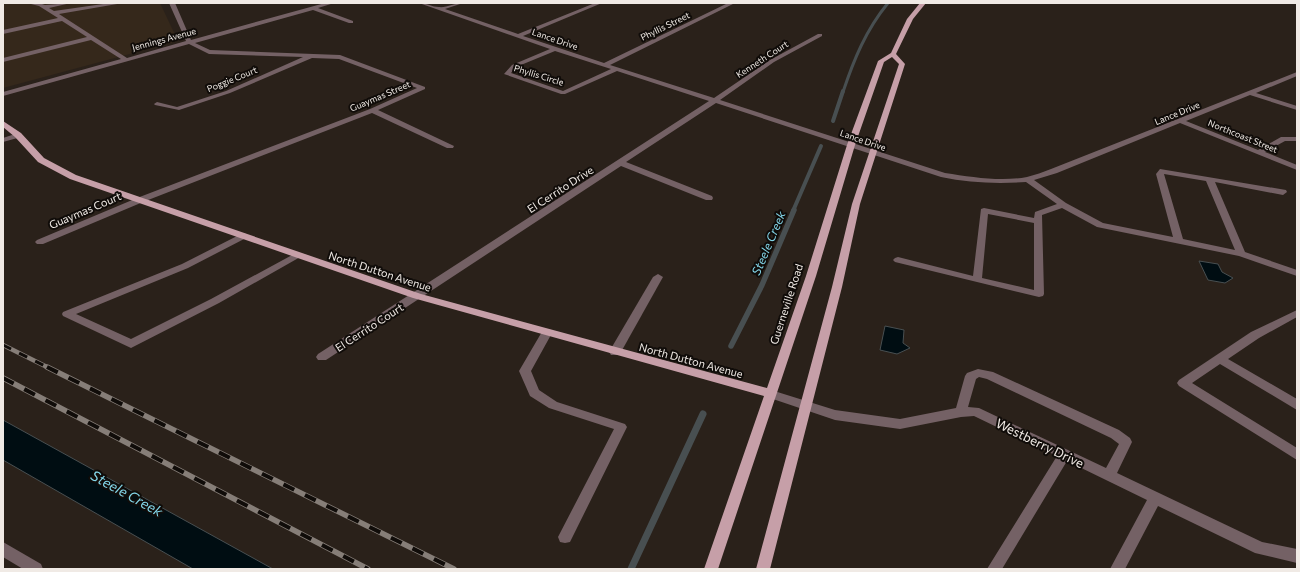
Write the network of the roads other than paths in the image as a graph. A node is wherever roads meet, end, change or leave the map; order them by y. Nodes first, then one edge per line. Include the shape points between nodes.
1 (30, 3) edge
2 (68, 3) edge
3 (120, 3) edge
4 (172, 3) edge
5 (331, 3) edge
6 (422, 3) edge
7 (460, 3) edge
8 (600, 3) edge
9 (732, 3) edge
10 (923, 3) edge
11 (43, 7) junction
12 (313, 8) junction
13 (440, 9) junction
14 (54, 14) junction
15 (62, 19) junction
16 (352, 22) dead end
17 (3, 32) edge
18 (820, 35) dead end
19 (519, 36) junction
20 (92, 38) junction
21 (189, 42) junction
22 (555, 49) junction
23 (894, 54) junction
24 (312, 56) junction
25 (125, 59) junction
26 (3, 60) edge
27 (605, 65) junction
28 (617, 69) junction
29 (1297, 74) edge
30 (1251, 93) junction
31 (3, 94) edge
32 (716, 100) junction
33 (157, 104) dead end
34 (1297, 108) edge
35 (372, 110) junction
36 (1181, 121) junction
37 (3, 123) edge
38 (18, 135) junction
39 (1297, 139) edge
40 (3, 140) edge
41 (450, 146) dead end
42 (852, 146) junction
43 (874, 153) junction
44 (1258, 153) junction
45 (621, 163) junction
46 (1297, 168) edge
47 (1028, 179) junction
48 (1209, 179) junction
49 (1282, 192) dead end
50 (709, 198) dead end
51 (140, 200) junction
52 (1063, 205) junction
53 (1038, 221) junction
54 (242, 236) junction
55 (1179, 241) junction
56 (40, 242) dead end
57 (1241, 254) junction
58 (297, 256) junction
59 (898, 260) dead end
60 (1297, 273) edge
61 (658, 277) dead end
62 (977, 280) junction
63 (417, 296) junction
64 (1297, 313) edge
65 (547, 333) junction
66 (615, 352) junction
67 (322, 357) dead end
68 (1220, 359) junction
69 (771, 394) junction
70 (807, 405) junction
71 (1297, 405) edge
72 (961, 412) junction
73 (1065, 454) junction
74 (1297, 455) edge
75 (1109, 476) junction
76 (1155, 498) junction
77 (565, 537) dead end
78 (3, 549) edge
79 (1297, 556) edge
80 (36, 569) edge
81 (711, 569) edge
82 (763, 569) edge
83 (994, 569) edge
84 (1117, 569) edge

1 - 11 street
2 - 11 street
3 - 14 street
4 - 21 street
5 - 12 street, Jennings Avenue
6 - 13 street, Lance Drive
7 - 13 street
8 - 19 street
9 - 27 street, Phyllis Street
10 - 23 main road, Guerneville Road via 910,19
11 - 14 street
12 - 16 street
12 - 21 street, Jennings Avenue
13 - 19 street, Lance Drive
14 - 15 street
15 - 17 street
15 - 20 street
18 - 32 street, Kenneth Court via 772,61
19 - 22 street, Lance Drive
20 - 25 street
20 - 26 street
21 - 24 street, Guaymas Street via 209,52
21 - 25 street, Jennings Avenue
22 - 27 street, Lance Drive
22 - 28 street, Phyllis Circle via 514,66 506,74 563,93
23 - 42 main road, Guerneville Road via 881,61
23 - 43 main road via 902,64
24 - 33 street, Poggie Court via 228,92 176,109
24 - 35 street, Guaymas Street via 340,57 423,88
25 - 31 street, Jennings Avenue
27 - 28 street, Lance Drive
28 - 32 street, Lance Drive
29 - 30 street, Lance Drive
30 - 34 street
30 - 36 street, Lance Drive
32 - 42 street, Lance Drive
32 - 45 street, El Cerrito Drive
35 - 41 street
35 - 51 street, Guaymas Street
36 - 44 street, Northcoast Street
36 - 47 street, Lance Drive
37 - 38 main road, North Dutton Avenue
38 - 40 street
38 - 51 main road, North Dutton Avenue via 41,160 73,177
39 - 44 street via 1284,139
42 - 43 street, Lance Drive
42 - 69 main road, Guerneville Road
43 - 47 street, Lance Drive via 959,178 992,181
43 - 70 main road via 856,204
44 - 46 street, Northcoast Street
45 - 50 street
45 - 63 street, El Cerrito Drive
47 - 52 street
48 - 49 street
48 - 55 street via 1163,171 1160,174
48 - 57 street
51 - 54 main road, North Dutton Avenue
51 - 56 street, Guaymas Court
52 - 53 street via 1038,214
52 - 55 street via 1100,225
53 - 62 street via 984,211
53 - 62 street via 1039,294
54 - 58 main road, North Dutton Avenue
54 - 58 street via 185,266 67,314 131,344
55 - 57 street
57 - 60 street
58 - 63 main road, North Dutton Avenue
59 - 62 street
61 - 66 street
63 - 65 main road, North Dutton Avenue
63 - 67 street, El Cerrito Court
64 - 68 street via 1255,335
65 - 66 main road, North Dutton Avenue
65 - 77 street via 525,371 534,393 553,405 622,427
66 - 69 main road, North Dutton Avenue
68 - 71 street
68 - 74 street via 1183,383
69 - 70 street, Westberry Drive
69 - 81 main road, Guerneville Road
70 - 72 street, Westberry Drive via 835,415 900,424
70 - 82 main road
72 - 73 street, Westberry Drive via 975,411
72 - 75 street via 971,376 978,373 989,375 1115,434 1126,442
73 - 75 street, Westberry Drive
73 - 83 street
75 - 76 street, Westberry Drive
76 - 79 street, Westberry Drive via 1260,548
76 - 84 street
78 - 80 street

